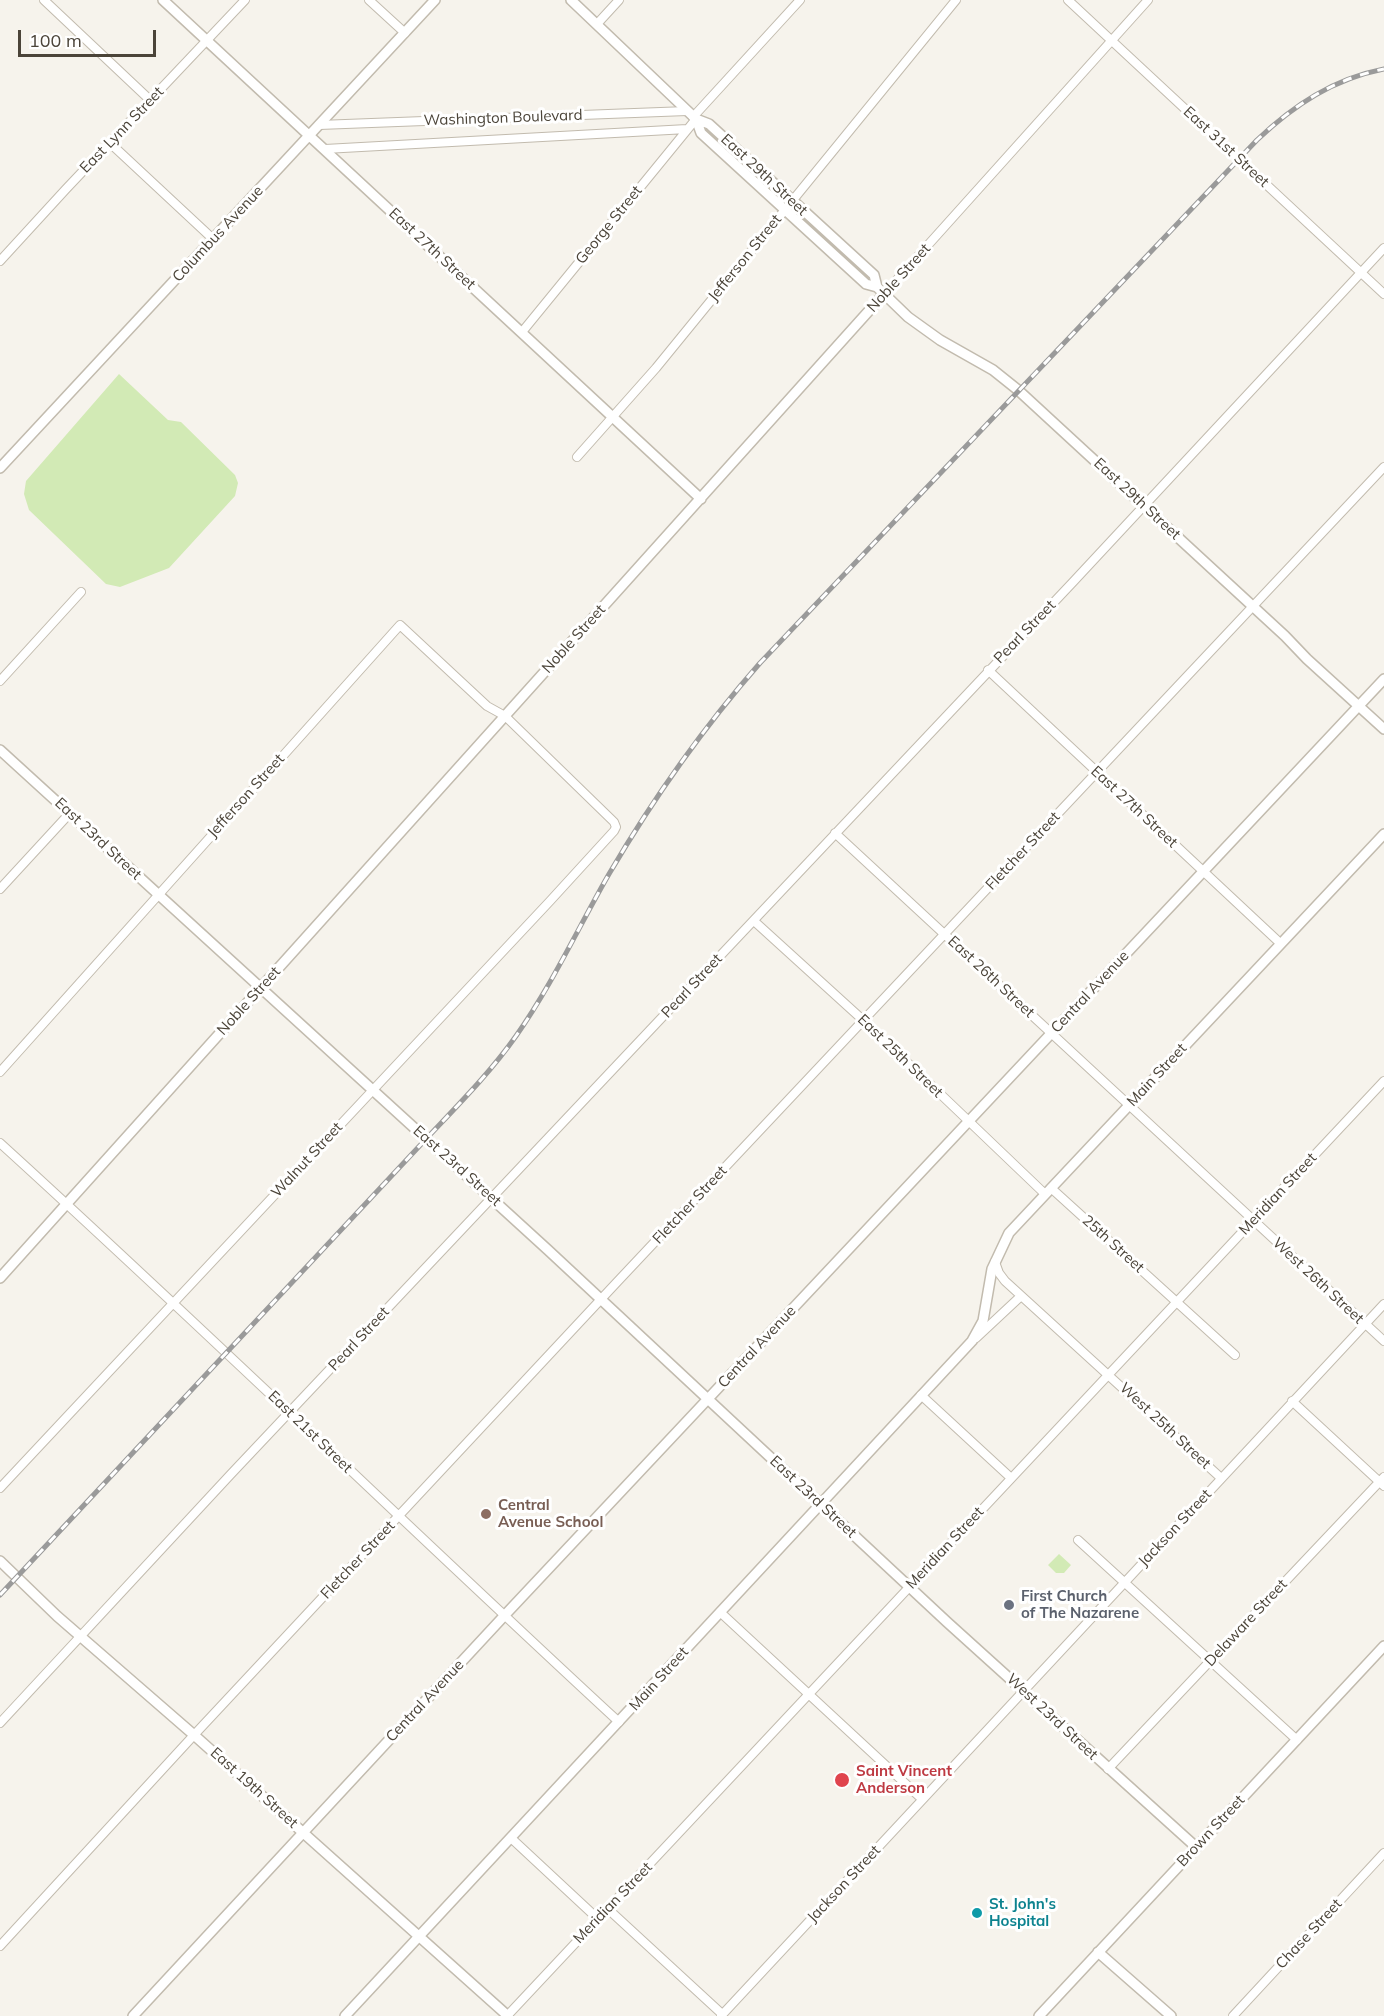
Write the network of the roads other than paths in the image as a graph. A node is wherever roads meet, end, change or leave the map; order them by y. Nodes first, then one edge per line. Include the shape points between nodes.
1 (44, 0) edge
2 (163, 0) edge
3 (245, 0) edge
4 (369, 0) edge
5 (435, 0) edge
6 (571, 0) edge
7 (619, 0) edge
8 (800, 0) edge
9 (956, 0) edge
10 (1068, 0) edge
11 (1148, 0) edge
12 (597, 24) junction
13 (405, 33) junction
14 (207, 40) junction
15 (1111, 40) junction
16 (150, 100) junction
17 (692, 116) junction
18 (320, 125) junction
19 (687, 129) junction
20 (310, 135) junction
21 (110, 143) junction
22 (325, 149) junction
23 (792, 200) junction
24 (784, 209) junction
25 (213, 239) junction
26 (1384, 248) edge
27 (0, 261) edge
28 (1361, 272) junction
29 (877, 287) junction
30 (884, 294) junction
31 (1384, 294) edge
32 (522, 332) junction
33 (613, 417) junction
34 (577, 458) dead end
35 (1384, 467) edge
36 (0, 468) edge
37 (701, 499) junction
38 (1144, 506) junction
39 (81, 592) dead end
40 (1254, 608) junction
41 (988, 670) junction
42 (1384, 679) edge
43 (0, 681) edge
44 (1359, 705) junction
45 (506, 716) junction
46 (1384, 729) edge
47 (0, 750) edge
48 (1097, 772) junction
49 (70, 813) junction
50 (835, 833) junction
51 (1384, 834) edge
52 (1204, 872) junction
53 (0, 889) edge
54 (160, 896) junction
55 (754, 921) junction
56 (945, 935) junction
57 (1280, 943) junction
58 (261, 988) junction
59 (864, 1021) junction
60 (1052, 1034) junction
61 (0, 1072) edge
62 (1384, 1081) edge
63 (373, 1090) junction
64 (1129, 1105) junction
65 (969, 1122) junction
66 (0, 1143) edge
67 (1048, 1191) junction
68 (492, 1198) junction
69 (66, 1204) junction
70 (1253, 1220) junction
71 (995, 1262) junction
72 (0, 1278) edge
73 (1022, 1296) junction
74 (602, 1299) junction
75 (1176, 1301) junction
76 (173, 1303) junction
77 (1384, 1304) edge
78 (1365, 1324) junction
79 (972, 1341) junction
80 (1384, 1341) edge
81 (1235, 1355) dead end
82 (1108, 1374) junction
83 (921, 1395) junction
84 (708, 1399) junction
85 (1292, 1401) junction
86 (290, 1412) junction
87 (1011, 1478) junction
88 (1221, 1478) junction
89 (1383, 1482) edge
90 (0, 1488) edge
91 (820, 1504) junction
92 (399, 1516) junction
93 (1078, 1540) dead end
94 (0, 1561) edge
95 (1124, 1582) junction
96 (909, 1587) junction
97 (720, 1612) junction
98 (504, 1616) junction
99 (80, 1636) junction
100 (1384, 1646) edge
101 (1210, 1661) junction
102 (1023, 1690) junction
103 (809, 1695) junction
104 (619, 1722) junction
105 (0, 1723) edge
106 (194, 1735) junction
107 (1297, 1740) junction
108 (1108, 1769) junction
109 (922, 1799) junction
110 (303, 1832) junction
111 (511, 1838) junction
112 (1196, 1847) junction
113 (1384, 1853) edge
114 (609, 1908) junction
115 (598, 1919) junction
116 (419, 1935) junction
117 (0, 1946) edge
118 (1098, 1952) junction
119 (722, 2015) edge
120 (133, 2016) edge
121 (345, 2016) edge
122 (508, 2016) edge
123 (1039, 2016) edge
124 (1172, 2016) edge
125 (1233, 2016) edge

1 - 16 street
2 - 14 street, East 27th Street
3 - 14 street, East Lynn Street
4 - 13 street
5 - 13 street, Columbus Avenue
6 - 12 street, East 29th Street
7 - 12 street
8 - 17 street, George Street
9 - 23 street, Jefferson Street
10 - 15 street, East 31st Street
11 - 15 street, Noble Street
12 - 17 street, East 29th Street
13 - 18 street, Columbus Avenue
14 - 16 street, East Lynn Street
14 - 20 street, East 27th Street
15 - 28 street, East 31st Street
15 - 30 street, Noble Street
16 - 21 street, East Lynn Street
17 - 18 street, Washington Boulevard
17 - 19 street, George Street
17 - 23 street, East 29th Street via 709,124
17 - 24 street, East 29th Street via 701,133
18 - 20 street, Columbus Avenue
19 - 22 street, Washington Boulevard
19 - 32 street, George Street
20 - 22 street, East 27th Street
20 - 25 street, Columbus Avenue
21 - 25 street
21 - 27 street, East Lynn Street
22 - 32 street, East 27th Street
23 - 24 street, Jefferson Street
23 - 29 street, East 29th Street via 874,275
24 - 29 street, East 29th Street via 866,284
24 - 33 street, Jefferson Street
25 - 36 street, Columbus Avenue
26 - 28 street, Pearl Street
28 - 31 street, East 31st Street
28 - 38 street, Pearl Street
29 - 30 street, East 29th Street
30 - 37 street, Noble Street
30 - 38 street, East 29th Street via 940,340 1001,376
32 - 33 street, East 27th Street
33 - 34 street, Jefferson Street
33 - 37 street, East 27th Street
35 - 40 street, Fletcher Street
37 - 45 street, Noble Street
38 - 40 street, East 29th Street
38 - 41 street, Pearl Street
39 - 43 street
40 - 44 street, East 29th Street
40 - 48 street, Fletcher Street
41 - 48 street, East 27th Street
41 - 50 street, Pearl Street
42 - 44 street, Central Avenue
44 - 46 street, East 29th Street
44 - 52 street, Central Avenue
45 - 54 street, Jefferson Street via 487,706 400,625
45 - 58 street, Noble Street
45 - 63 street, Walnut Street via 616,827
47 - 49 street, East 23rd Street
48 - 52 street, East 27th Street
48 - 56 street, Fletcher Street
49 - 53 street
49 - 54 street, East 23rd Street
50 - 55 street, Pearl Street
50 - 56 street, East 26th Street
51 - 57 street, Main Street
52 - 57 street, East 27th Street
52 - 60 street, Central Avenue
54 - 58 street, East 23rd Street
54 - 61 street, Jefferson Street
55 - 59 street, East 25th Street
55 - 68 street, Pearl Street
56 - 59 street, Fletcher Street
56 - 60 street, East 26th Street
57 - 64 street, Main Street
58 - 63 street, East 23rd Street
58 - 69 street, Noble Street
59 - 65 street, East 25th Street
59 - 74 street, Fletcher Street
60 - 64 street, East 26th Street
60 - 65 street, Central Avenue
62 - 70 street, Meridian Street
63 - 68 street, East 23rd Street
63 - 76 street, Walnut Street
64 - 67 street, Main Street
64 - 70 street, East 26th Street
65 - 67 street, East 25th Street
65 - 84 street, Central Avenue
66 - 69 street, East 21st Street
67 - 71 street, Main Street via 1010,1233
67 - 75 street, 25th Street
68 - 74 street, East 23rd Street
68 - 86 street, Pearl Street
69 - 72 street, Noble Street
69 - 76 street, East 21st Street
70 - 75 street, Meridian Street
70 - 78 street, West 26th Street
71 - 73 street via 1002,1277
71 - 79 street, Main Street via 983,1321
73 - 79 street, Main Street
73 - 82 street
74 - 84 street, East 23rd Street
74 - 92 street, Fletcher Street
75 - 81 street
75 - 82 street, Meridian Street
76 - 86 street, East 21st Street
76 - 90 street, Walnut Street
77 - 78 street, Jackson Street
78 - 80 street, West 26th Street
78 - 85 street, Jackson Street
79 - 83 street, Main Street
82 - 87 street, Meridian Street
82 - 88 street, West 25th Street
83 - 87 street
83 - 91 street, Main Street
84 - 91 street, East 23rd Street
84 - 98 street, Central Avenue
85 - 88 street, Jackson Street
85 - 89 street
86 - 92 street, East 21st Street
86 - 99 street, Pearl Street
87 - 96 street, Meridian Street
88 - 95 street, Jackson Street
89 - 101 street, Delaware Street
91 - 96 street, East 23rd Street
91 - 97 street, Main Street
92 - 98 street, East 21st Street
92 - 106 street, Fletcher Street
93 - 95 street
94 - 99 street, East 19th Street
95 - 101 street
95 - 102 street, Jackson Street
96 - 102 street, West 23rd Street
96 - 103 street, Meridian Street
97 - 103 street
97 - 104 street, Main Street
98 - 104 street, East 21st Street
98 - 110 street, Central Avenue
99 - 105 street, Pearl Street
99 - 106 street, East 19th Street
100 - 107 street, Brown Street
101 - 107 street
101 - 108 street, Delaware Street
102 - 108 street, West 23rd Street
102 - 109 street, Jackson Street
103 - 109 street
103 - 114 street, Meridian Street
104 - 111 street, Main Street
106 - 110 street, East 19th Street
106 - 117 street, Fletcher Street
107 - 112 street, Brown Street
108 - 112 street, West 23rd Street
109 - 119 street, Jackson Street
110 - 116 street, East 19th Street
110 - 120 street, Central Avenue
111 - 115 street
111 - 116 street, Main Street
112 - 118 street, Brown Street
113 - 125 street, Chase Street
114 - 115 street, Meridian Street
114 - 119 street
115 - 122 street, Meridian Street
116 - 121 street, Main Street
116 - 122 street, East 19th Street
118 - 123 street, Brown Street
118 - 124 street

